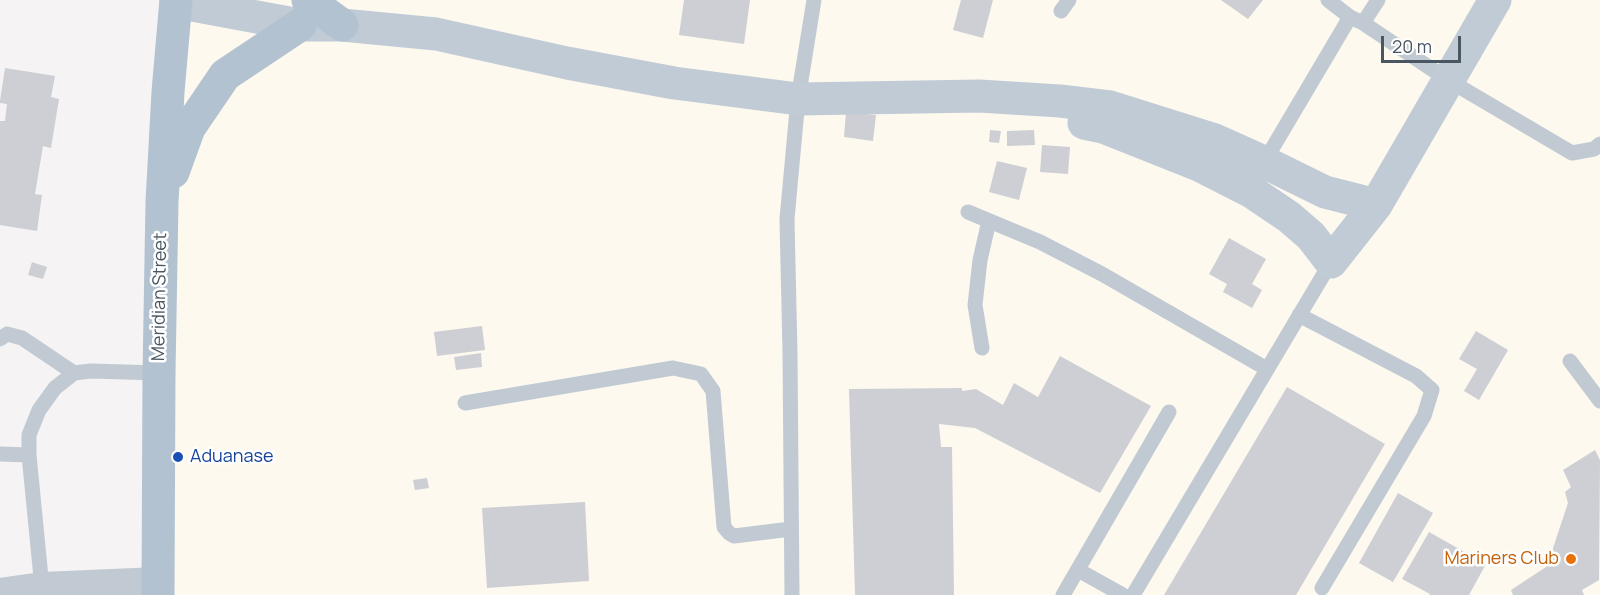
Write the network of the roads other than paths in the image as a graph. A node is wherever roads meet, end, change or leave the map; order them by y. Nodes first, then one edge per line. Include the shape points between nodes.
1 (814, 0) edge
2 (1328, 0) edge
3 (1378, 0) edge
4 (1495, 0) edge
5 (176, 1) edge
6 (304, 12) edge
7 (1357, 20) junction
8 (342, 25) joint
9 (1448, 80) junction
10 (979, 96) junction
11 (798, 99) junction
12 (1600, 144) edge
13 (1264, 162) junction
14 (1252, 192) junction
15 (162, 202) junction
16 (1376, 205) junction
17 (968, 212) dead end
18 (989, 221) junction
19 (1331, 262) junction
20 (1299, 315) junction
21 (0, 339) edge
22 (982, 348) dead end
23 (1570, 361) dead end
24 (1267, 369) junction
25 (74, 373) junction
26 (159, 373) junction
27 (1600, 401) edge
28 (465, 403) dead end
29 (1169, 412) dead end
30 (0, 454) edge
31 (29, 455) junction
32 (791, 529) junction
33 (1078, 570) junction
34 (42, 588) junction
35 (1322, 588) dead end
36 (158, 589) edge
37 (0, 594) edge
38 (792, 595) edge
39 (1064, 595) edge
40 (1123, 595) edge
41 (1133, 595) edge

1 - 11 lane
2 - 7 lane
3 - 7 lane
4 - 9 street
5 - 6 street
5 - 15 main road, Meridian Street
6 - 8 main road
6 - 15 main road via 225,75 189,128
7 - 9 lane
7 - 13 lane
8 - 11 street via 436,34 674,83
9 - 12 lane via 1572,153
9 - 16 street
10 - 11 street
10 - 13 street via 1110,107 1215,140
10 - 14 street via 1102,127 1201,166
11 - 32 lane via 787,219
13 - 14 lane
13 - 16 street via 1325,192
14 - 19 street via 1311,236
15 - 26 main road, Meridian Street
16 - 19 street
17 - 18 lane
18 - 22 lane via 975,305
18 - 24 lane via 1102,274
19 - 20 lane
20 - 24 lane
20 - 35 lane via 1416,376 1432,390 1424,416
21 - 25 lane via 7,334 22,338
23 - 27 lane
24 - 41 lane
25 - 26 lane
25 - 31 lane via 55,388 39,410 29,435
26 - 36 main road, Meridian Street
28 - 32 lane via 673,368 701,374 713,391 724,527 735,536
29 - 33 lane
30 - 31 lane
31 - 34 lane
32 - 38 lane
33 - 39 lane
33 - 40 lane
34 - 36 street
34 - 37 street

